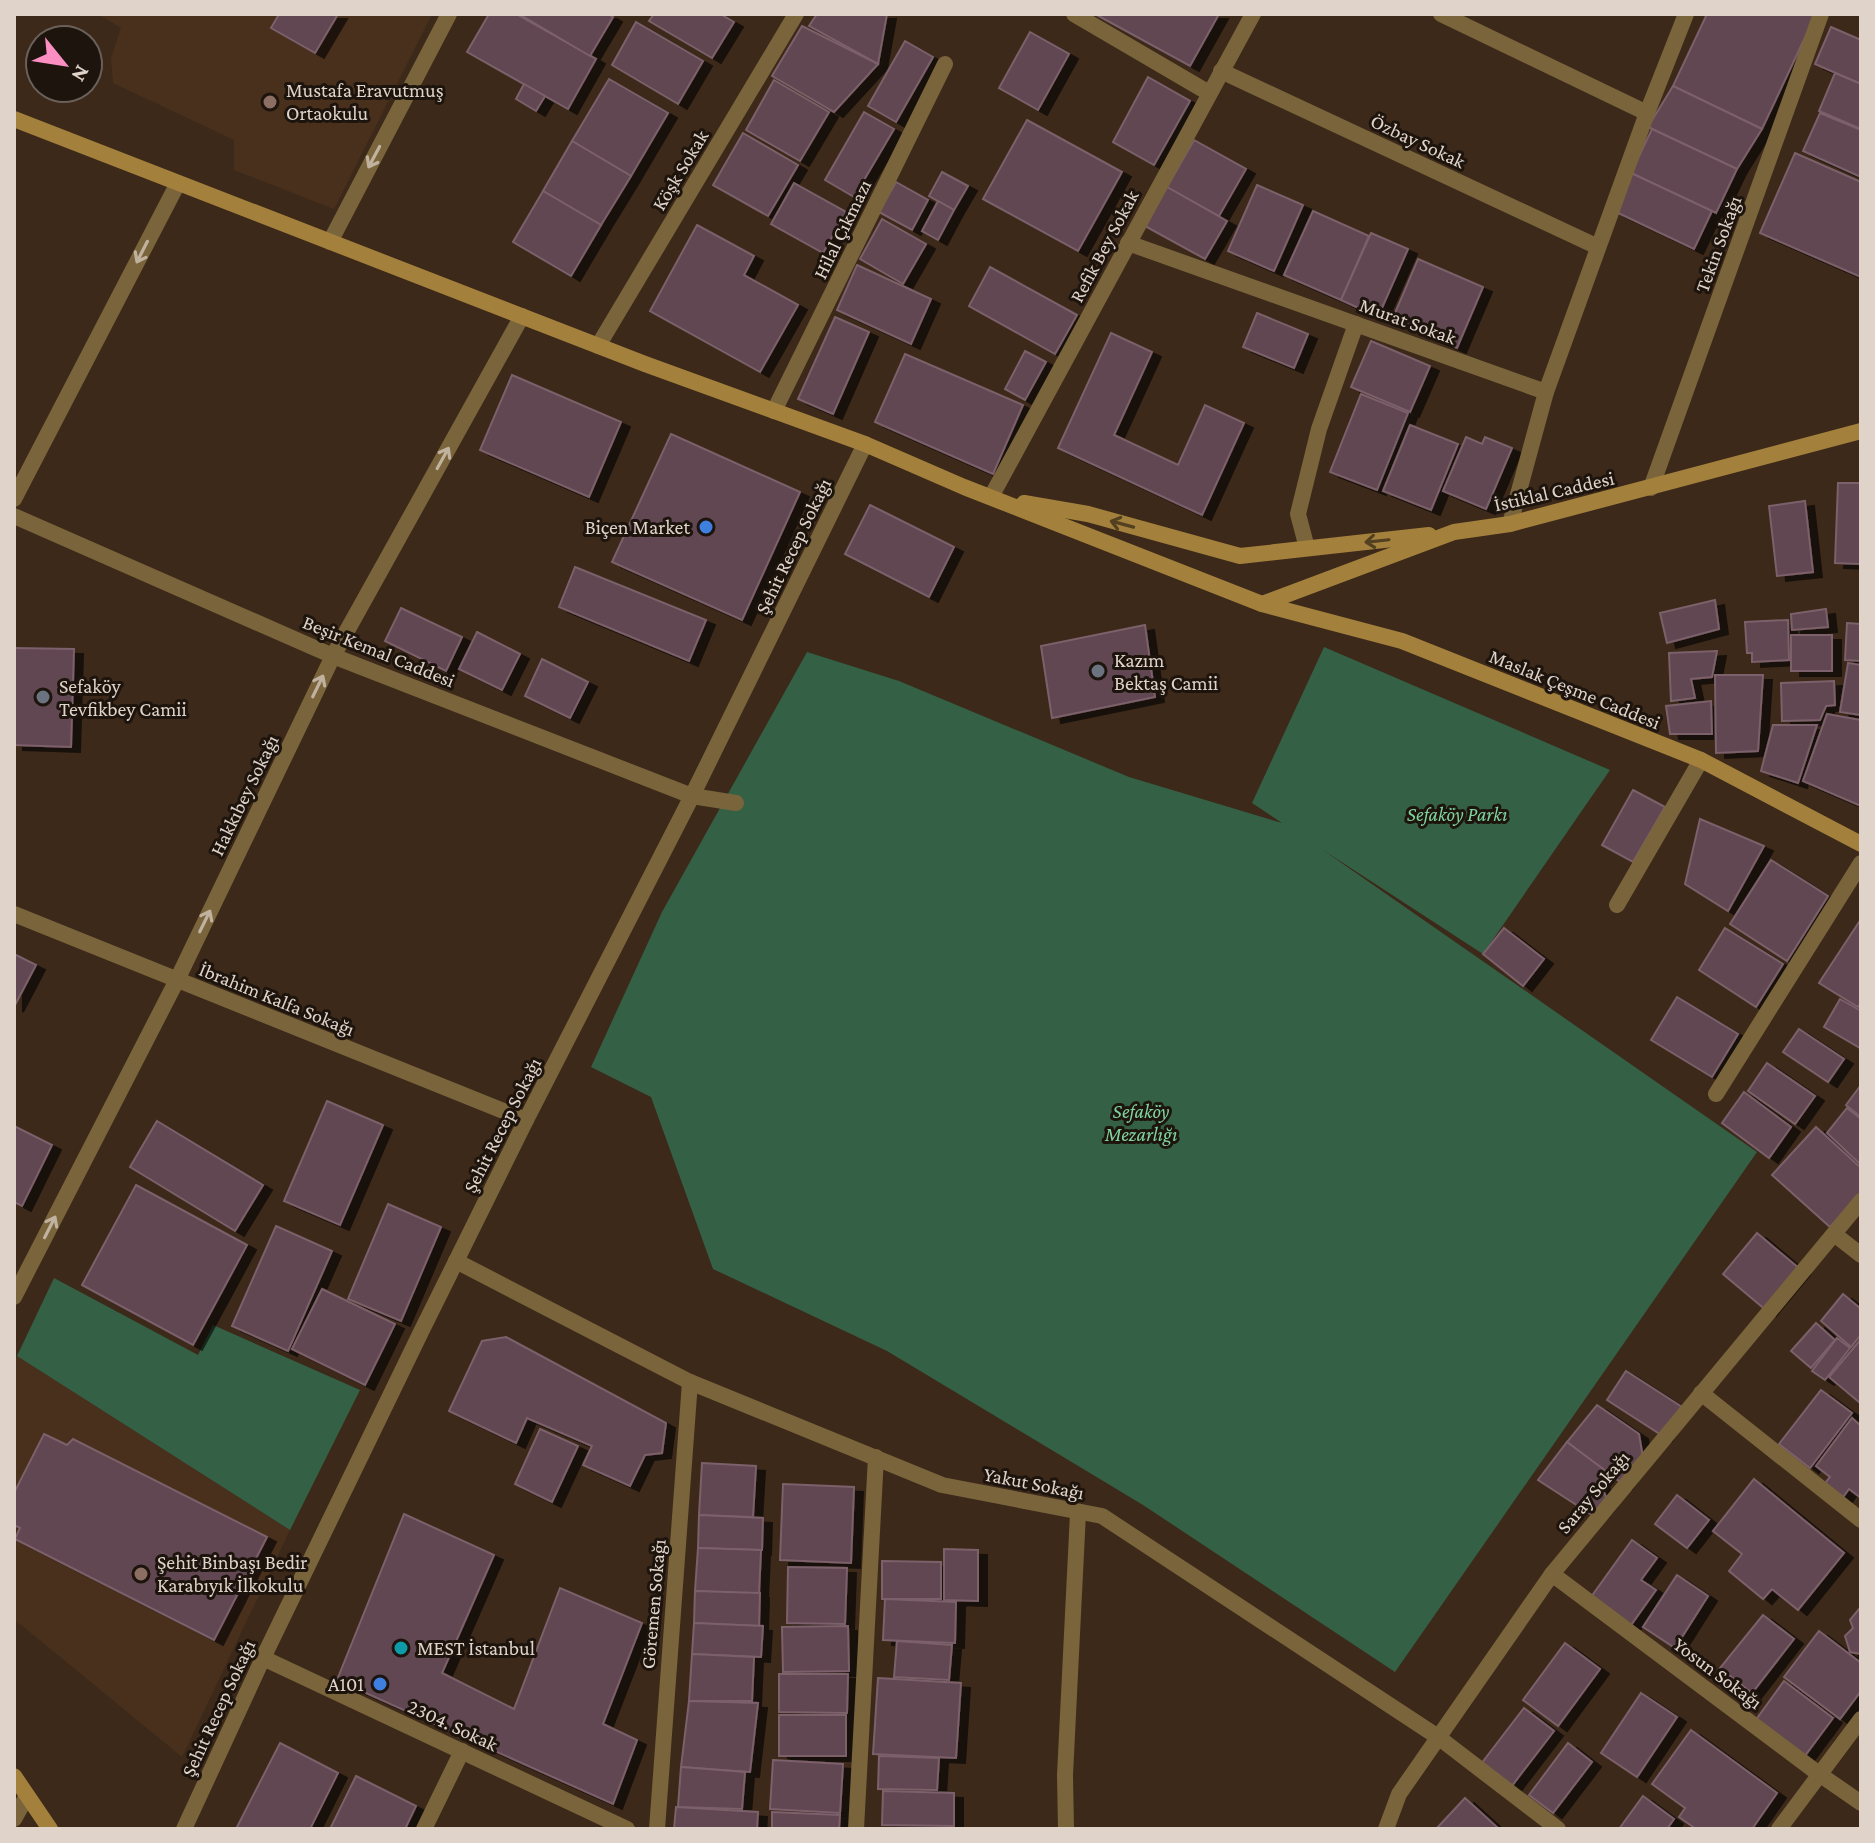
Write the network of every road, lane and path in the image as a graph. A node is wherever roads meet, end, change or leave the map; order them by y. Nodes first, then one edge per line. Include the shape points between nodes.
1 (449, 14) edge
2 (796, 14) edge
3 (1074, 14) edge
4 (1253, 14) edge
5 (1441, 14) edge
6 (1686, 14) edge
7 (1821, 14) edge
8 (945, 64) dead end
9 (1221, 71) junction
10 (1209, 93) junction
11 (14, 103) edge
12 (1642, 111) junction
13 (19, 121) edge
14 (178, 183) junction
15 (330, 242) junction
16 (1128, 243) junction
17 (1598, 247) junction
18 (522, 316) junction
19 (1356, 324) junction
20 (598, 346) junction
21 (1546, 392) junction
22 (774, 411) junction
23 (1861, 431) edge
24 (865, 444) junction
25 (1651, 488) junction
26 (991, 497) junction
27 (14, 499) edge
28 (14, 516) edge
29 (1510, 524) junction
30 (1454, 532) junction
31 (1307, 548) junction
32 (1262, 604) junction
33 (333, 656) junction
34 (1701, 760) junction
35 (692, 796) junction
36 (736, 803) dead end
37 (1861, 844) edge
38 (1861, 863) edge
39 (1617, 905) dead end
40 (14, 914) edge
41 (177, 980) junction
42 (1716, 1094) dead end
43 (526, 1120) junction
44 (1861, 1201) edge
45 (1834, 1234) junction
46 (1861, 1255) edge
47 (456, 1261) junction
48 (14, 1297) edge
49 (690, 1382) junction
50 (1701, 1393) junction
51 (876, 1457) junction
52 (1078, 1513) junction
53 (1861, 1520) edge
54 (1552, 1574) junction
55 (263, 1658) junction
56 (1861, 1719) edge
57 (1438, 1737) junction
58 (462, 1751) junction
59 (1819, 1774) junction
60 (14, 1776) edge
61 (27, 1796) junction
62 (1861, 1803) edge
63 (14, 1819) edge
64 (50, 1829) edge
65 (184, 1829) edge
66 (424, 1829) edge
67 (627, 1829) edge
68 (657, 1829) edge
69 (856, 1829) edge
70 (1066, 1829) edge
71 (1386, 1829) edge
72 (1558, 1829) edge
73 (1779, 1829) edge

1 -> 15 street
2 - 20 street, Köşk Sokak
3 - 10 street
4 - 9 street, Refik Bey Sokak
5 - 12 street
6 - 12 street
7 - 25 street, Tekin Sokağı
8 - 22 street, Hilal Çıkmazı
9 - 10 street, Refik Bey Sokak
9 - 17 street, Özbay Sokak
10 - 16 street, Refik Bey Sokak
11 - 13 street
12 - 17 street
13 - 14 street
14 - 15 street
14 -> 27 street
15 - 18 street
16 - 19 street, Murat Sokak
16 - 26 street, Refik Bey Sokak
17 - 21 street
18 - 20 street
33 -> 18 street, Hakkıbey Sokağı
19 - 21 street, Murat Sokak
19 - 31 street via 1319,429 1298,514
20 - 22 street
21 - 29 street
22 - 24 street
23 - 25 street, İstiklal Caddesi
24 - 26 street
24 - 35 street, Şehit Recep Sokağı
25 - 29 street, İstiklal Caddesi
31 -> 26 street via 1240,556 1088,514
26 - 32 street, Maslak Çeşme Caddesi
28 - 33 street, Beşir Kemal Caddesi
29 - 30 street, İstiklal Caddesi
30 -> 31 street
30 - 32 street, İstiklal Caddesi
32 - 34 street, Maslak Çeşme Caddesi via 1402,641
33 - 35 street, Beşir Kemal Caddesi
41 -> 33 street, Hakkıbey Sokağı
34 - 37 street, Maslak Çeşme Caddesi
34 - 39 street
35 - 36 street, Beşir Kemal Caddesi
35 - 43 street, Şehit Recep Sokağı
38 - 42 street
40 - 41 street, İbrahim Kalfa Sokağı
41 - 43 street, İbrahim Kalfa Sokağı
48 -> 41 street, Hakkıbey Sokağı
43 - 47 street, Şehit Recep Sokağı
44 - 45 street, Saray Sokağı
45 - 46 street
45 - 50 street, Saray Sokağı
47 - 49 street, Yakut Sokağı
47 - 55 street, Şehit Recep Sokağı
49 - 51 street, Yakut Sokağı
49 - 68 street, Göremen Sokağı
50 - 53 street
50 - 54 street, Saray Sokağı
51 - 52 street, Yakut Sokağı via 942,1485
51 - 69 street
52 - 57 street, Yakut Sokağı via 1102,1516
52 - 70 street
54 - 57 street, Saray Sokağı
54 - 59 street, Yosun Sokağı
55 - 58 street, 2304. Sokak
55 - 65 street, Şehit Recep Sokağı
56 - 59 street
57 - 71 street, Saray Sokağı via 1399,1794
57 - 72 street, Yakut Sokağı
58 - 66 street
58 - 67 street, 2304. Sokak
59 - 62 street, Yosun Sokağı
59 - 73 street
60 - 61 street
61 - 63 street
61 - 64 street

